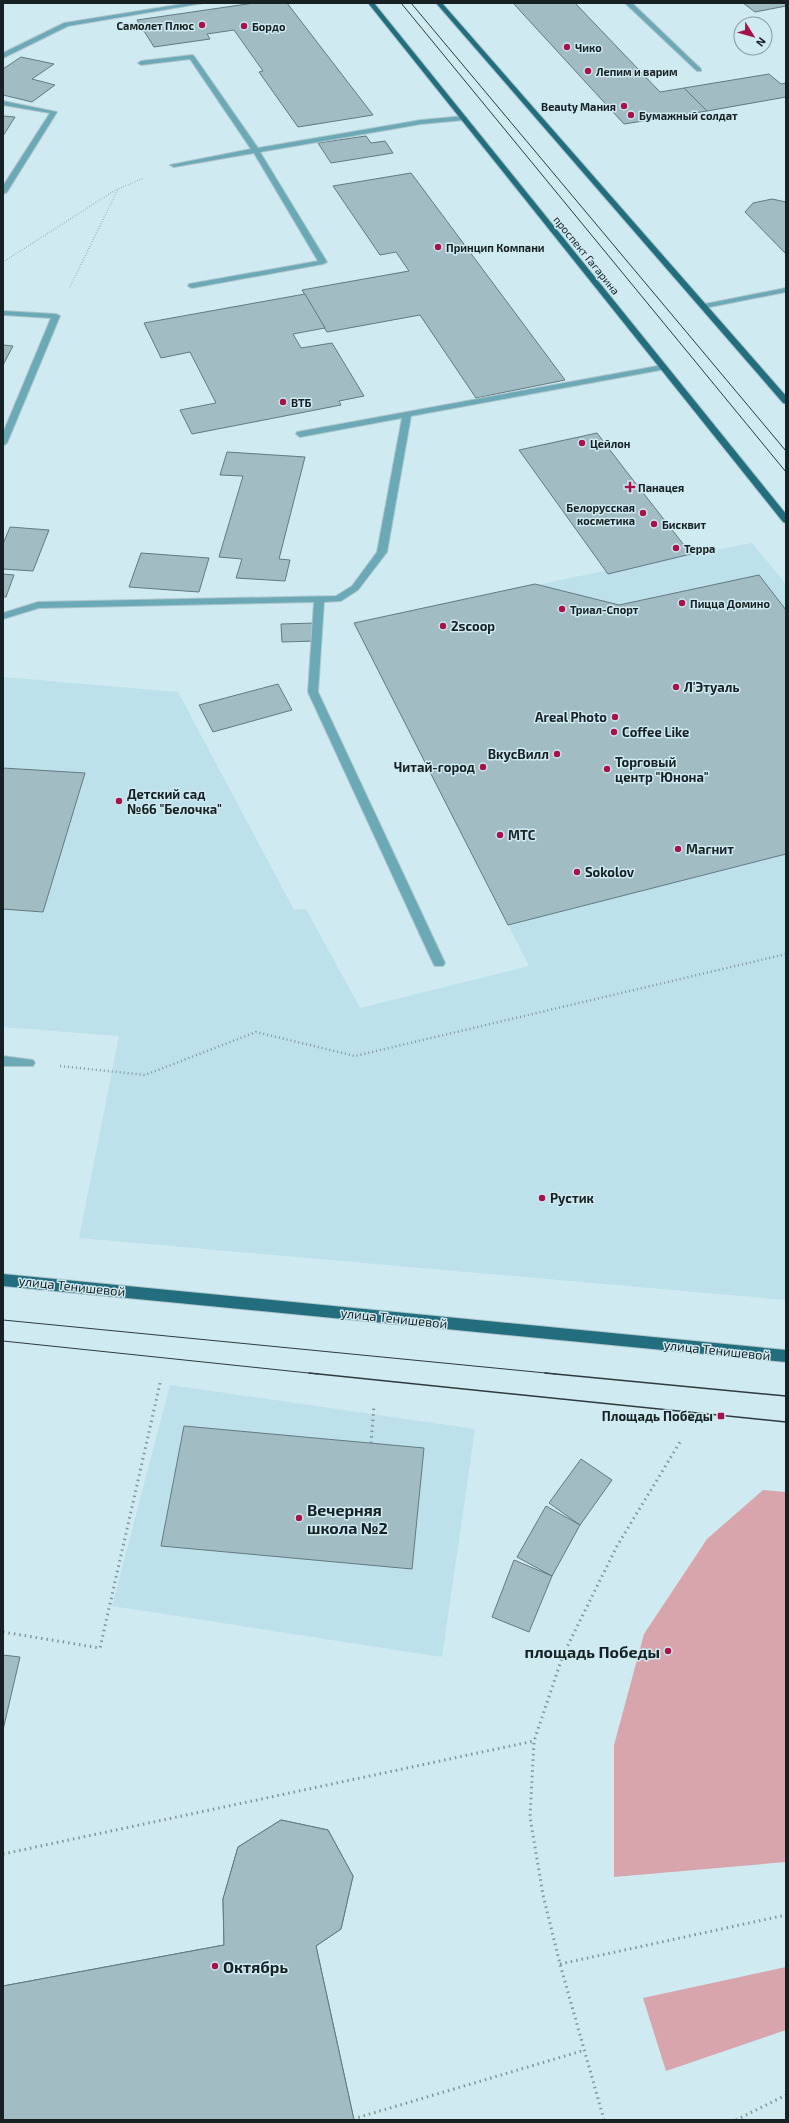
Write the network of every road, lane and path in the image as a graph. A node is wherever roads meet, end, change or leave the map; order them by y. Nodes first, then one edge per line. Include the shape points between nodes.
1 (202, 3) edge
2 (372, 3) edge
3 (439, 3) edge
4 (628, 3) edge
5 (3, 56) edge
6 (141, 63) dead end
7 (699, 70) dead end
8 (3, 103) edge
9 (464, 118) junction
10 (256, 151) junction
11 (174, 165) joint
12 (118, 189) junction
13 (3, 192) edge
14 (3, 262) edge
15 (192, 286) dead end
16 (786, 290) edge
17 (705, 306) junction
18 (3, 313) edge
19 (56, 316) junction
20 (663, 366) junction
21 (786, 401) edge
22 (407, 414) junction
23 (300, 434) dead end
24 (3, 442) edge
25 (786, 520) edge
26 (319, 599) junction
27 (3, 616) edge
28 (786, 954) edge
29 (439, 963) dead end
30 (3, 1061) edge
31 (28, 1063) joint
32 (3, 1280) edge
33 (786, 1356) edge
34 (161, 1379) dead end
35 (374, 1405) dead end
36 (680, 1442) dead end
37 (371, 1443) dead end
38 (3, 1632) edge
39 (534, 1741) junction
40 (3, 1854) edge
41 (786, 1915) edge
42 (560, 1964) junction
43 (584, 2050) junction
44 (786, 2095) edge
45 (353, 2119) edge
46 (604, 2120) edge
47 (736, 2120) edge

1 - 5 lane via 66,24
2 - 9 main road, проспект Гагарина
3 - 17 main road
4 - 7 lane
6 - 10 lane via 192,57
8 - 13 lane via 54,112
9 - 10 lane via 421,122
9 - 20 main road, проспект Гагарина
10 - 11 lane
10 - 15 lane via 323,262
11 - 12 path
12 - 14 path
12 - 19 path
16 - 17 lane
17 - 21 main road
18 - 19 lane
19 - 24 lane
20 - 22 lane
20 - 25 main road, проспект Гагарина
22 - 23 lane
22 - 26 lane via 382,552 355,588 338,599
26 - 27 lane via 38,605
26 - 29 lane via 313,692
28 - 31 path via 355,1056 256,1032 145,1075
30 - 31 lane
32 - 33 main road, улица Тенишевой
34 - 38 path via 100,1648
35 - 37 path
36 - 39 path via 618,1546 563,1655
39 - 40 path
39 - 42 path via 530,1816 543,1895
41 - 42 path
42 - 43 path
43 - 45 path
43 - 46 path
44 - 47 path

